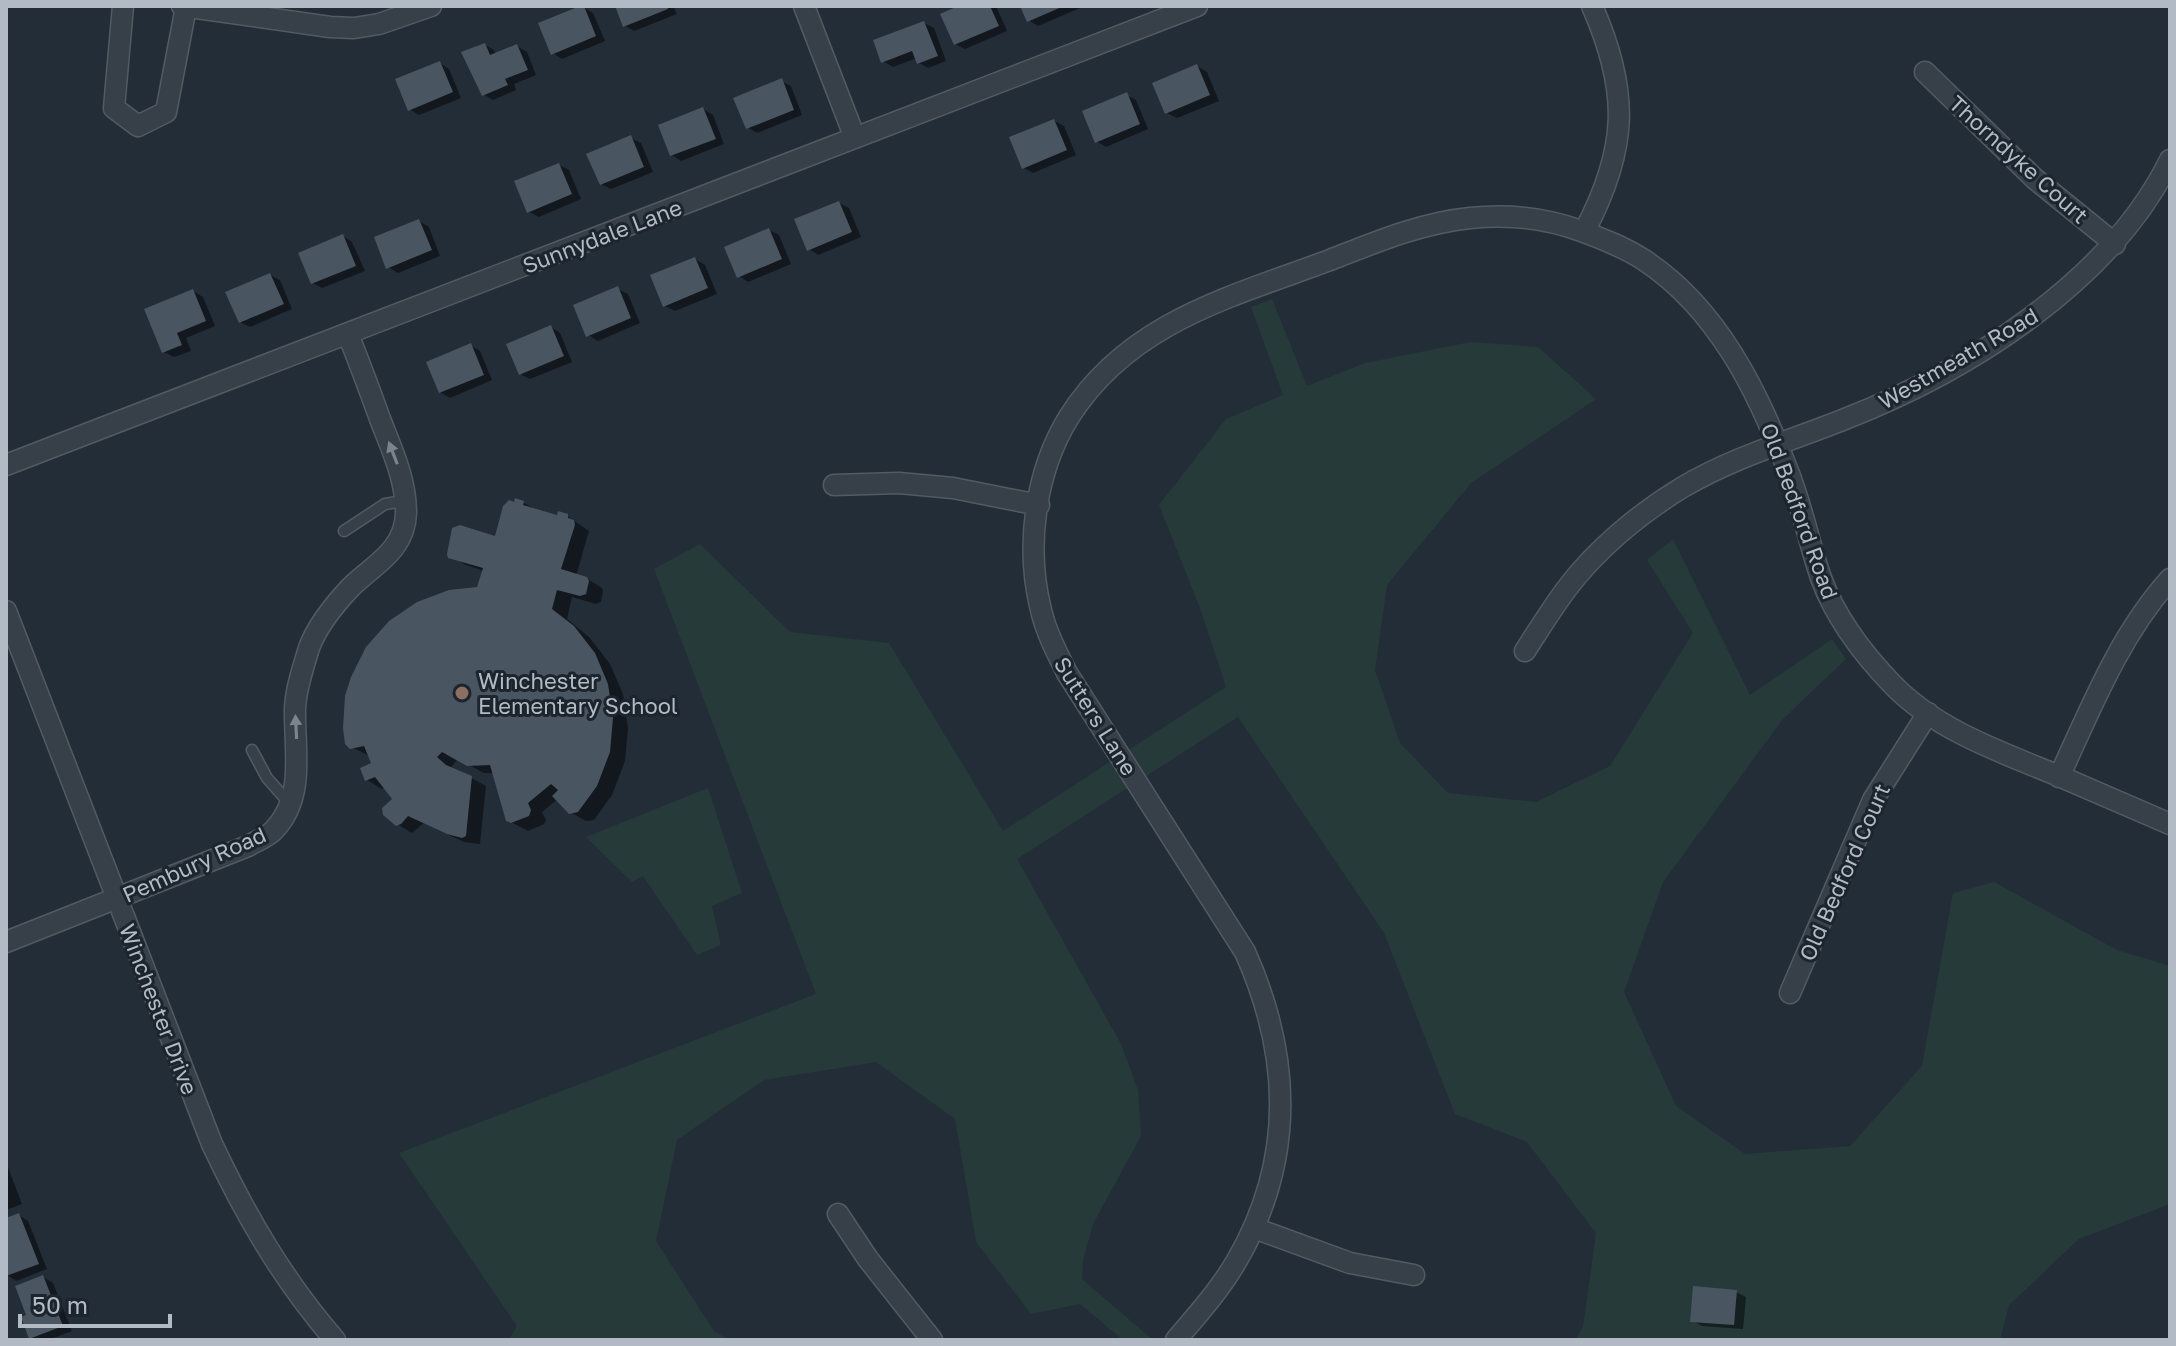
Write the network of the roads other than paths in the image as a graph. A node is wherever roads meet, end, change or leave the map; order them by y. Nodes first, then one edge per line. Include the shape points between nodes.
1 (123, 6) edge
2 (184, 6) edge
3 (431, 6) edge
4 (804, 6) edge
5 (1197, 6) edge
6 (1592, 6) edge
7 (1925, 72) dead end
8 (855, 138) junction
9 (2170, 160) edge
10 (1584, 232) junction
11 (2115, 244) junction
12 (348, 334) junction
13 (1777, 443) junction
14 (6, 465) edge
15 (834, 485) dead end
16 (404, 501) junction
17 (1039, 505) junction
18 (344, 531) dead end
19 (2170, 579) edge
20 (6, 611) edge
21 (1525, 651) dead end
22 (1928, 713) junction
23 (252, 750) dead end
24 (2059, 777) junction
25 (290, 804) junction
26 (2170, 824) edge
27 (117, 898) junction
28 (6, 942) edge
29 (1790, 993) dead end
30 (838, 1214) dead end
31 (1254, 1228) junction
32 (1414, 1275) dead end
33 (335, 1340) edge
34 (932, 1340) edge
35 (1176, 1340) edge

1 - 2 street via 114,108 138,126 166,112
2 - 3 street via 354,28
4 - 8 street
5 - 8 street, Sunnydale Lane
6 - 10 street via 1611,53 1619,123 1610,175
7 - 11 street, Thorndyke Court via 2035,179
8 - 12 street, Sunnydale Lane
9 - 11 street, Westmeath Road
10 - 13 street, Old Bedford Road via 1643,259 1694,304 1740,366
10 - 17 street, Sutters Lane via 1512,217 1441,222 1177,319 1123,355 1081,400 1052,451
11 - 13 street, Westmeath Road via 2049,305 1957,364 1878,405
12 - 14 street, Sunnydale Lane
16 -> 12 street, Pembury Road via 402,477
13 - 21 street, Westmeath Road via 1681,488 1626,529 1566,589
13 - 22 street, Old Bedford Road via 1838,615 1896,688
15 - 17 street via 953,488
16 - 18 lane via 385,504
25 -> 16 street, Pembury Road via 298,755 295,707 312,641 352,586 390,554 406,515
17 - 31 street, Sutters Lane via 1034,575 1053,646 1245,952 1268,1009 1279,1061 1281,1123 1271,1181
19 - 24 street via 2122,644
20 - 27 street, Winchester Drive
22 - 24 street, Old Bedford Road via 1981,744
22 - 29 street, Old Bedford Court via 1873,800
23 - 25 lane
24 - 26 street, Old Bedford Road
25 - 27 street, Pembury Road via 273,832 248,846
27 - 28 street, Pembury Road
27 - 33 street, Winchester Drive via 239,1202 287,1280
30 - 34 street
31 - 32 street via 1350,1263
31 - 35 street, Sutters Lane via 1215,1293

